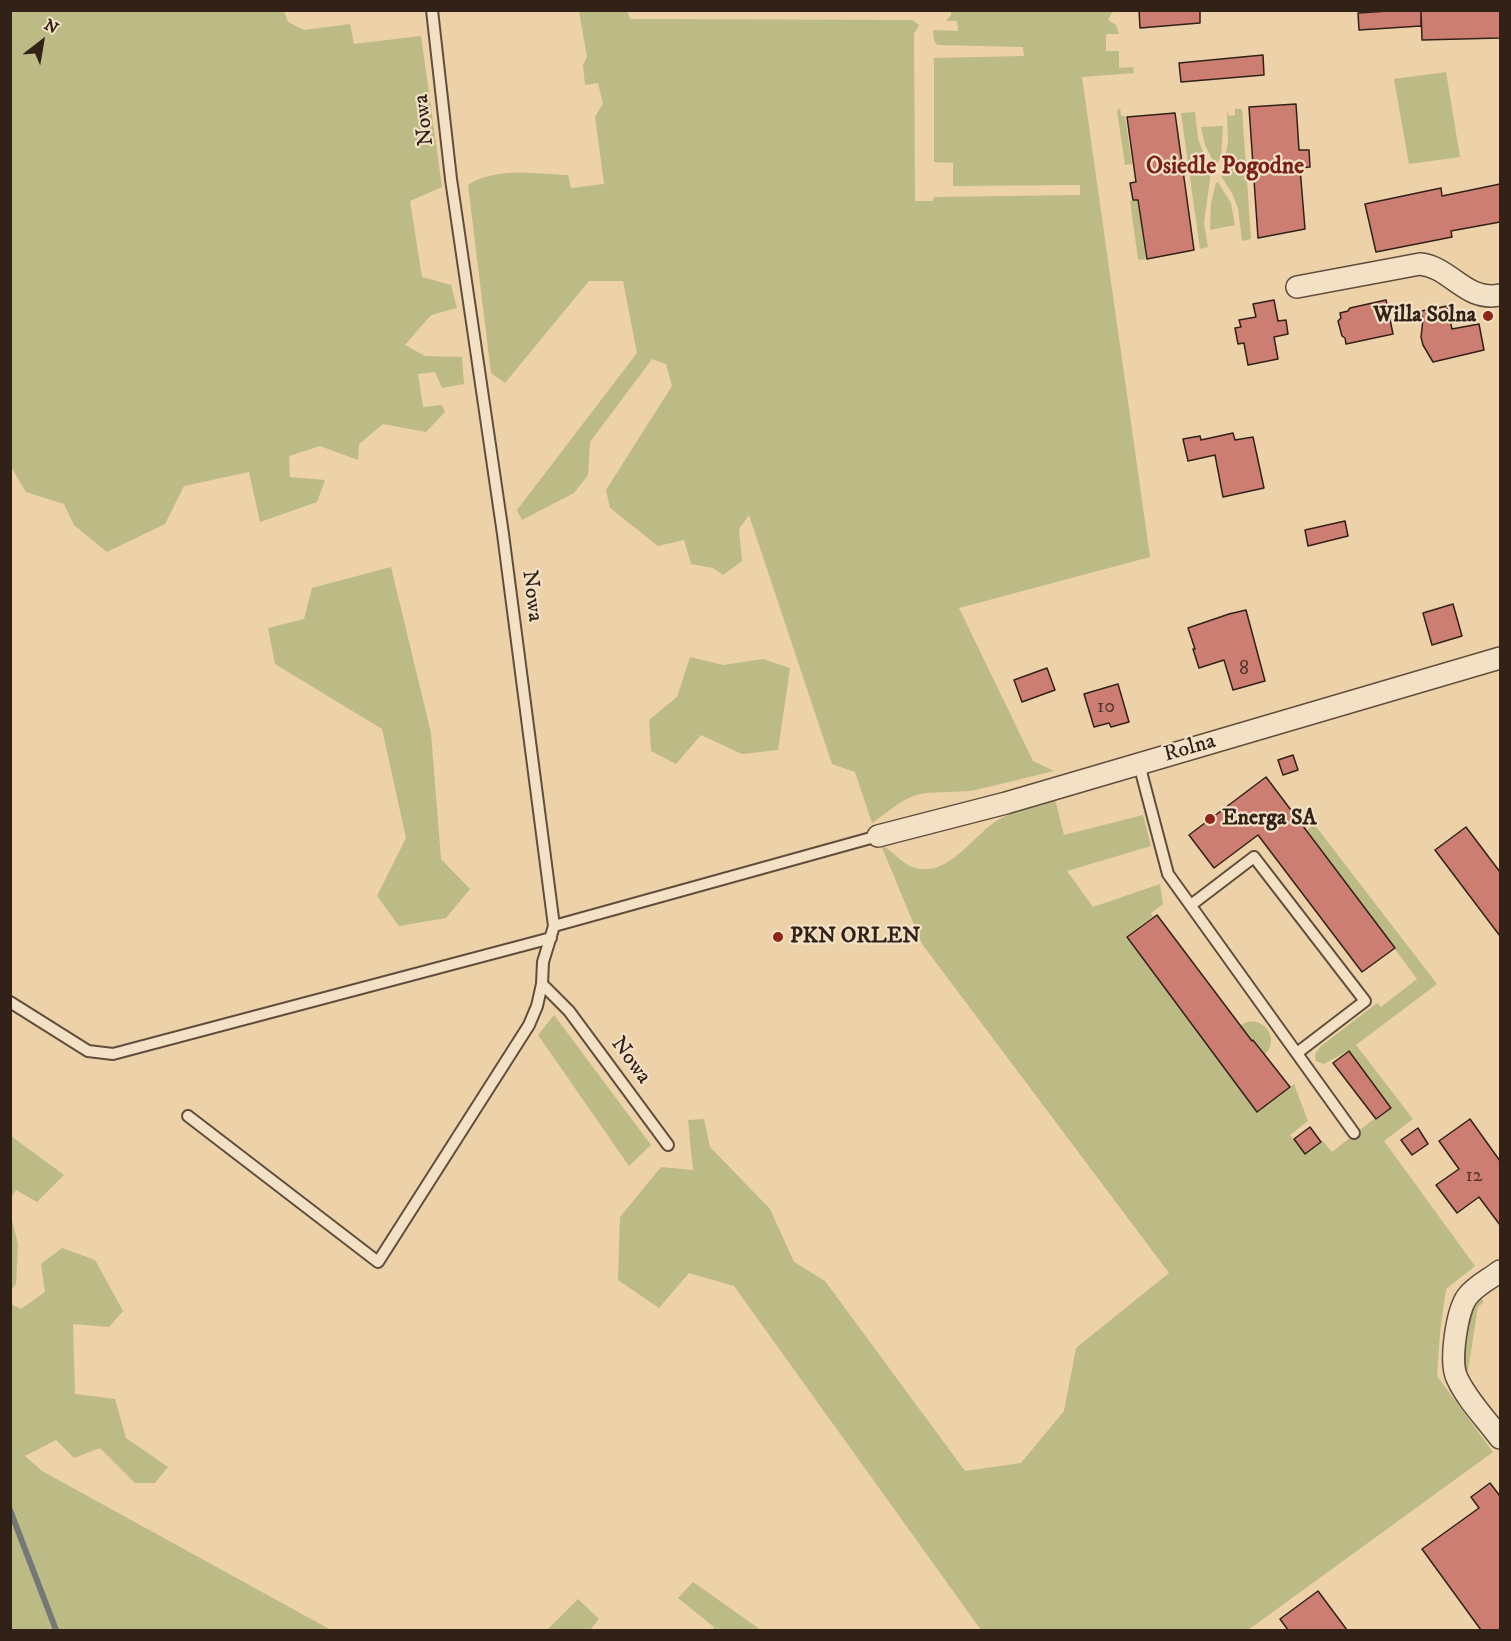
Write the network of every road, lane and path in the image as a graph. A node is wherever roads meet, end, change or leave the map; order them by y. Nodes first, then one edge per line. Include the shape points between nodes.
1 (432, 10) edge
2 (1297, 287) dead end
3 (1500, 295) edge
4 (1500, 658) edge
5 (1139, 764) junction
6 (878, 836) joint
7 (1191, 905) junction
8 (554, 926) junction
9 (551, 938) junction
10 (542, 984) junction
11 (10, 1002) edge
12 (1297, 1053) junction
13 (188, 1116) dead end
14 (1354, 1133) dead end
15 (668, 1145) dead end
16 (1500, 1271) edge
17 (1500, 1438) edge

1 - 8 lane, Nowa via 451,179 503,534
2 - 3 street via 1420,264 1430,266 1473,293 1484,297
4 - 5 street, Rolna
5 - 6 street, Rolna
5 - 7 lane via 1168,874
6 - 8 lane
7 - 12 lane
7 - 12 lane via 1254,857 1365,1001
8 - 9 lane, Nowa
9 - 10 lane, Nowa via 543,962
9 - 11 lane via 113,1054 88,1051
10 - 13 lane via 529,1024 378,1262
10 - 15 lane, Nowa via 569,1011
12 - 14 lane
16 - 17 street via 1464,1302 1453,1368 1464,1390

